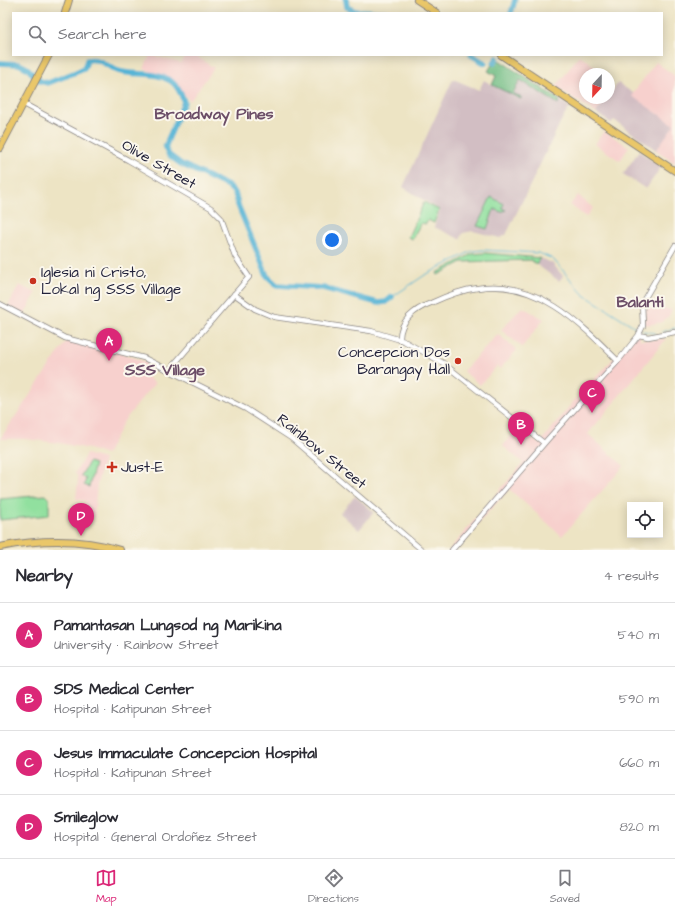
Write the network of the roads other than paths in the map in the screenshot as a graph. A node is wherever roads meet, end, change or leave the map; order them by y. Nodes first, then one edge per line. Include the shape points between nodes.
1 (69, 0) edge
2 (417, 0) edge
3 (65, 12) edge
4 (435, 12) edge
5 (48, 56) edge
6 (502, 56) edge
7 (24, 104) junction
8 (0, 148) edge
9 (675, 171) edge
10 (675, 246) edge
11 (234, 294) junction
12 (0, 304) edge
13 (641, 331) junction
14 (675, 332) edge
15 (400, 340) junction
16 (618, 361) junction
17 (170, 369) junction
18 (544, 443) junction
19 (0, 547) edge
20 (120, 550) edge
21 (422, 550) edge
22 (452, 550) edge

1 - 3 main road
2 - 4 main road
5 - 7 main road
6 - 9 main road
7 - 8 main road
7 - 11 street, Olive Street via 211,208 221,218 236,256 249,277
10 - 13 street via 642,303
11 - 15 street via 255,309 274,317 371,331
11 - 17 street
12 - 17 street, Rainbow Street via 65,338 125,352
13 - 14 street via 648,337
13 - 16 street
15 - 16 street via 407,320 425,305 462,291 508,287 528,292 565,313
15 - 18 street via 442,363
16 - 18 street
17 - 21 street, Rainbow Street via 246,409 291,438
18 - 22 street
19 - 20 main road via 61,540 95,543

